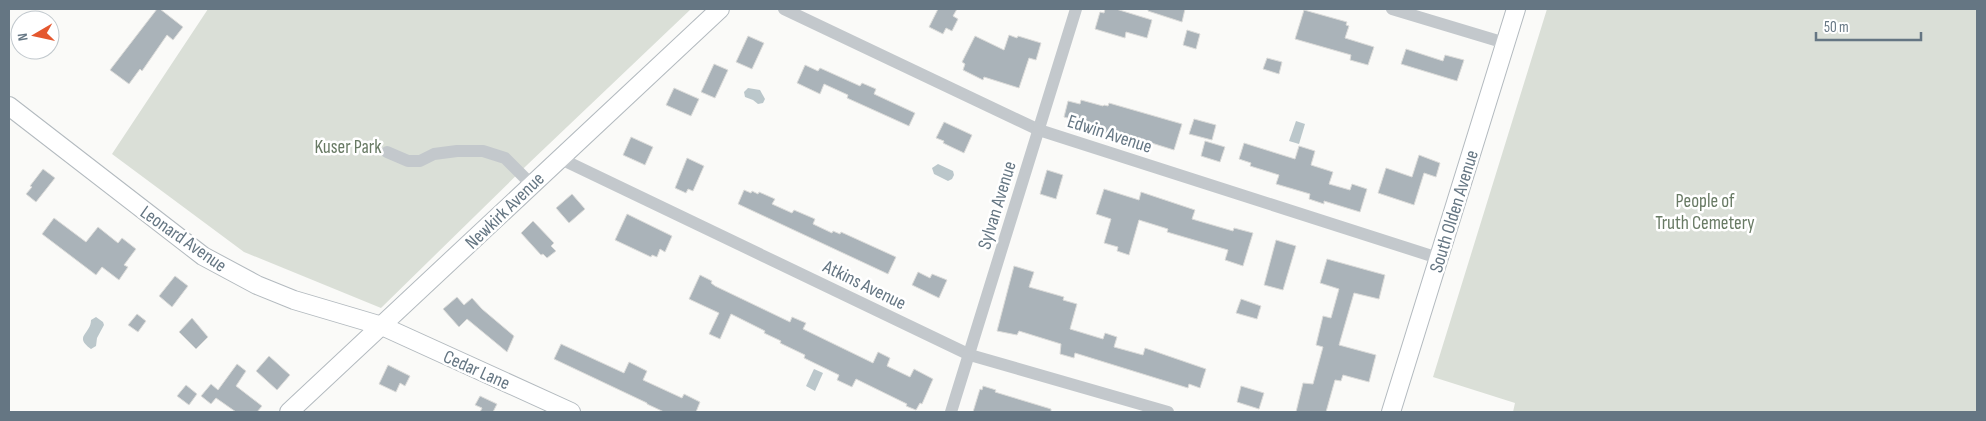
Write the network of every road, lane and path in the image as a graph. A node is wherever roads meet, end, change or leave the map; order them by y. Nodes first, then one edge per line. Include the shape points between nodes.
1 (720, 9) edge
2 (784, 9) edge
3 (1076, 9) edge
4 (1392, 9) edge
5 (1516, 9) edge
6 (1505, 43) junction
7 (9, 106) edge
8 (1038, 130) junction
9 (387, 152) dead end
10 (559, 158) junction
11 (531, 184) junction
12 (1438, 258) junction
13 (382, 326) junction
14 (970, 354) junction
15 (289, 412) edge
16 (571, 412) edge
17 (951, 412) edge
18 (1168, 412) edge
19 (1390, 412) edge

1 - 10 street, Newkirk Avenue
2 - 8 street, Edwin Avenue
3 - 8 street, Sylvan Avenue
4 - 6 street
5 - 6 street, South Olden Avenue
6 - 12 street, South Olden Avenue
7 - 13 street, Leonard Avenue via 203,256 257,285 294,300
8 - 12 street, Edwin Avenue
8 - 14 street, Sylvan Avenue
9 - 11 street via 408,161 420,161 434,154 483,151 505,158
10 - 11 street, Newkirk Avenue
10 - 14 street, Atkins Avenue
11 - 13 street, Newkirk Avenue
12 - 19 street, South Olden Avenue
13 - 15 street, Newkirk Avenue
13 - 16 street, Cedar Lane
14 - 17 street, Sylvan Avenue
14 - 18 street, Atkins Avenue

